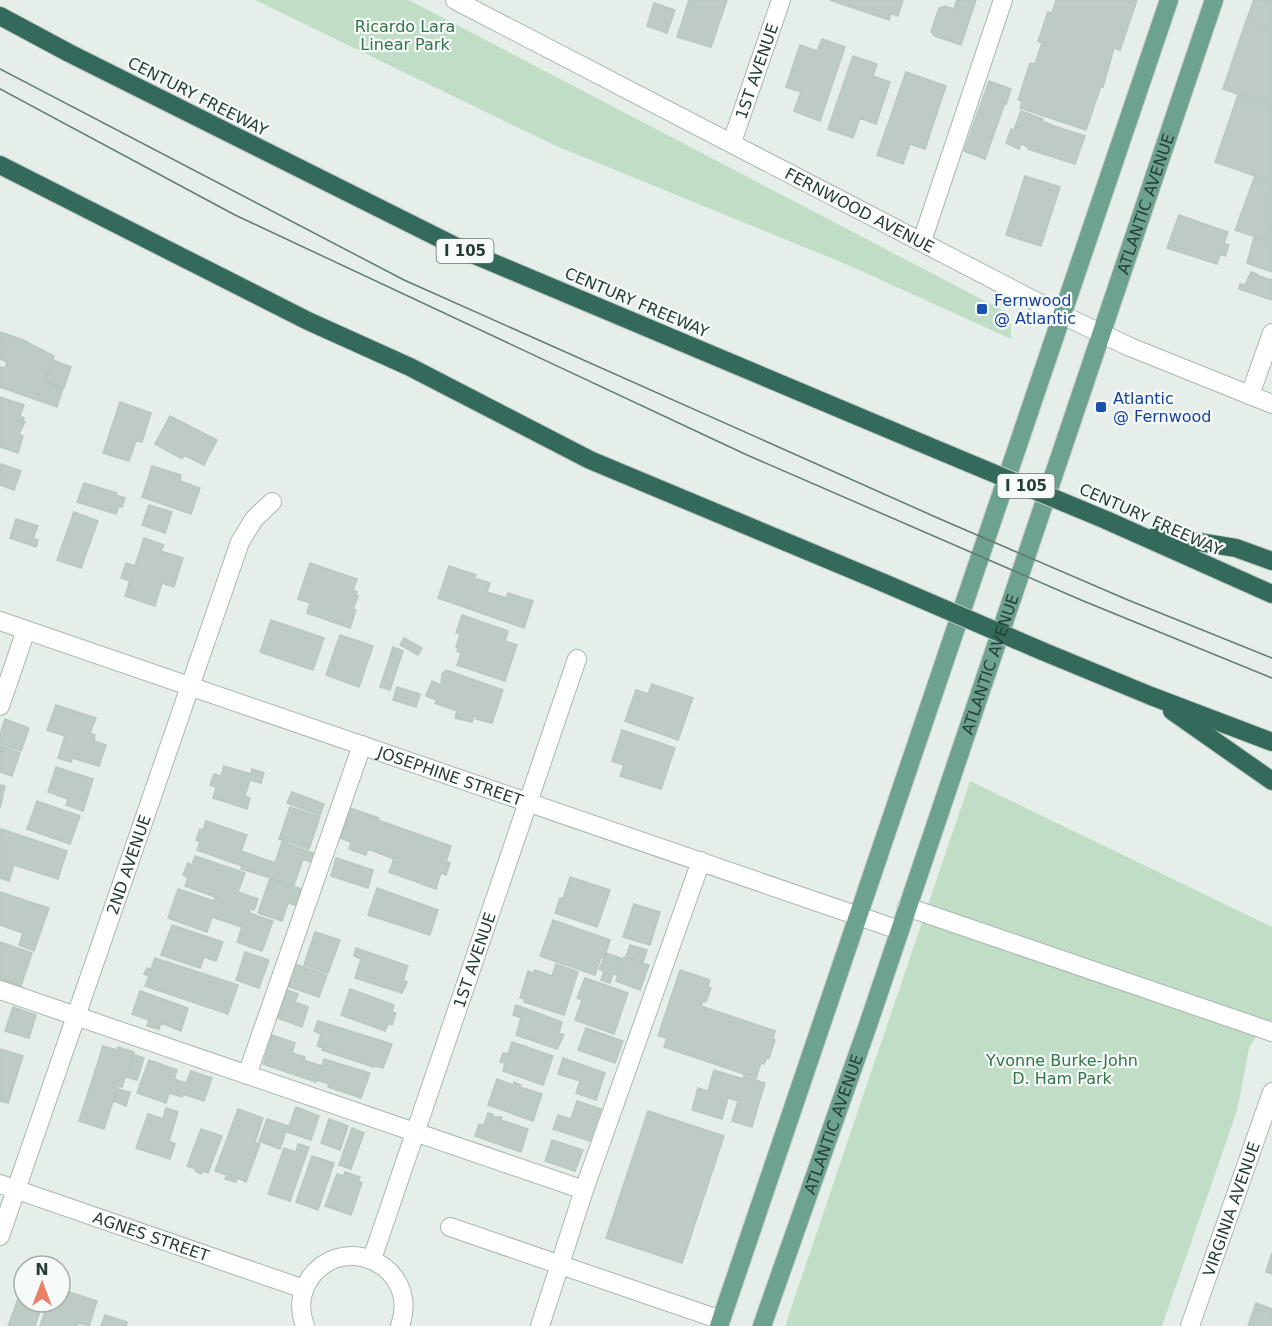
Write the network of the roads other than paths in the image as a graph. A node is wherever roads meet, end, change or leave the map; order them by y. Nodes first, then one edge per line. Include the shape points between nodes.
1 (455, 0) edge
2 (781, 0) edge
3 (1003, 0) edge
4 (1169, 0) edge
5 (1214, 0) edge
6 (0, 16) edge
7 (732, 142) junction
8 (0, 165) edge
9 (922, 241) junction
10 (1060, 314) junction
11 (1100, 333) junction
12 (1272, 333) edge
13 (1250, 395) junction
14 (1272, 404) edge
15 (272, 502) dead end
16 (1134, 531) junction
17 (1272, 561) edge
18 (1272, 594) edge
19 (0, 621) edge
20 (27, 630) junction
21 (577, 659) dead end
22 (191, 686) junction
23 (1151, 696) junction
24 (0, 706) edge
25 (1272, 742) edge
26 (362, 745) junction
27 (1272, 781) edge
28 (528, 802) junction
29 (700, 861) junction
30 (907, 907) junction
31 (859, 916) junction
32 (899, 930) junction
33 (0, 990) edge
34 (76, 1016) junction
35 (1272, 1032) edge
36 (247, 1075) junction
37 (1272, 1092) edge
38 (415, 1132) junction
39 (8, 1187) edge
40 (584, 1190) junction
41 (450, 1227) dead end
42 (0, 1236) edge
43 (372, 1259) junction
44 (561, 1265) junction
45 (304, 1289) junction
46 (720, 1323) edge
47 (403, 1325) edge
48 (305, 1326) edge
49 (540, 1326) edge
50 (762, 1326) edge
51 (1190, 1326) edge

1 - 7 street, FERNWOOD AVENUE
2 - 7 street, 1ST AVENUE
3 - 9 street
4 - 10 main road
5 - 11 main road, ATLANTIC AVENUE
6 - 16 highway, CENTURY FREEWAY / I 105, bridge via 465,251
7 - 9 street, FERNWOOD AVENUE
8 - 23 highway, bridge via 590,460
9 - 10 street, FERNWOOD AVENUE
10 - 11 street, FERNWOOD AVENUE
10 - 31 main road
11 - 13 street, FERNWOOD AVENUE
11 - 30 main road, ATLANTIC AVENUE
12 - 13 street
13 - 14 street, FERNWOOD AVENUE
15 - 22 street, 2ND AVENUE via 254,519 240,542
16 - 17 highway via 1236,548
16 - 18 highway, CENTURY FREEWAY / I 105
19 - 20 street, JOSEPHINE STREET
20 - 22 street, JOSEPHINE STREET
20 - 24 street
21 - 28 street, 1ST AVENUE
22 - 26 street, JOSEPHINE STREET
22 - 34 street, 2ND AVENUE
23 - 25 highway
23 - 27 highway
26 - 28 street, JOSEPHINE STREET
26 - 36 street
28 - 29 street, JOSEPHINE STREET
28 - 38 street, 1ST AVENUE
29 - 31 street, JOSEPHINE STREET
29 - 40 street
30 - 32 main road, ATLANTIC AVENUE
30 - 35 street
31 - 32 street, JOSEPHINE STREET
31 - 46 main road
32 - 50 main road, ATLANTIC AVENUE
33 - 34 street
34 - 36 street
34 - 39 street, 2ND AVENUE
36 - 38 street
37 - 51 street, VIRGINIA AVENUE
38 - 40 street
38 - 43 street, 1ST AVENUE
39 - 42 street, 2ND AVENUE
39 - 45 street, AGNES STREET
40 - 44 street
41 - 44 street
43 - 45 street via 338,1257 322,1265
43 - 47 street via 397,1280 403,1295
44 - 46 street
44 - 49 street
45 - 48 street via 301,1304

